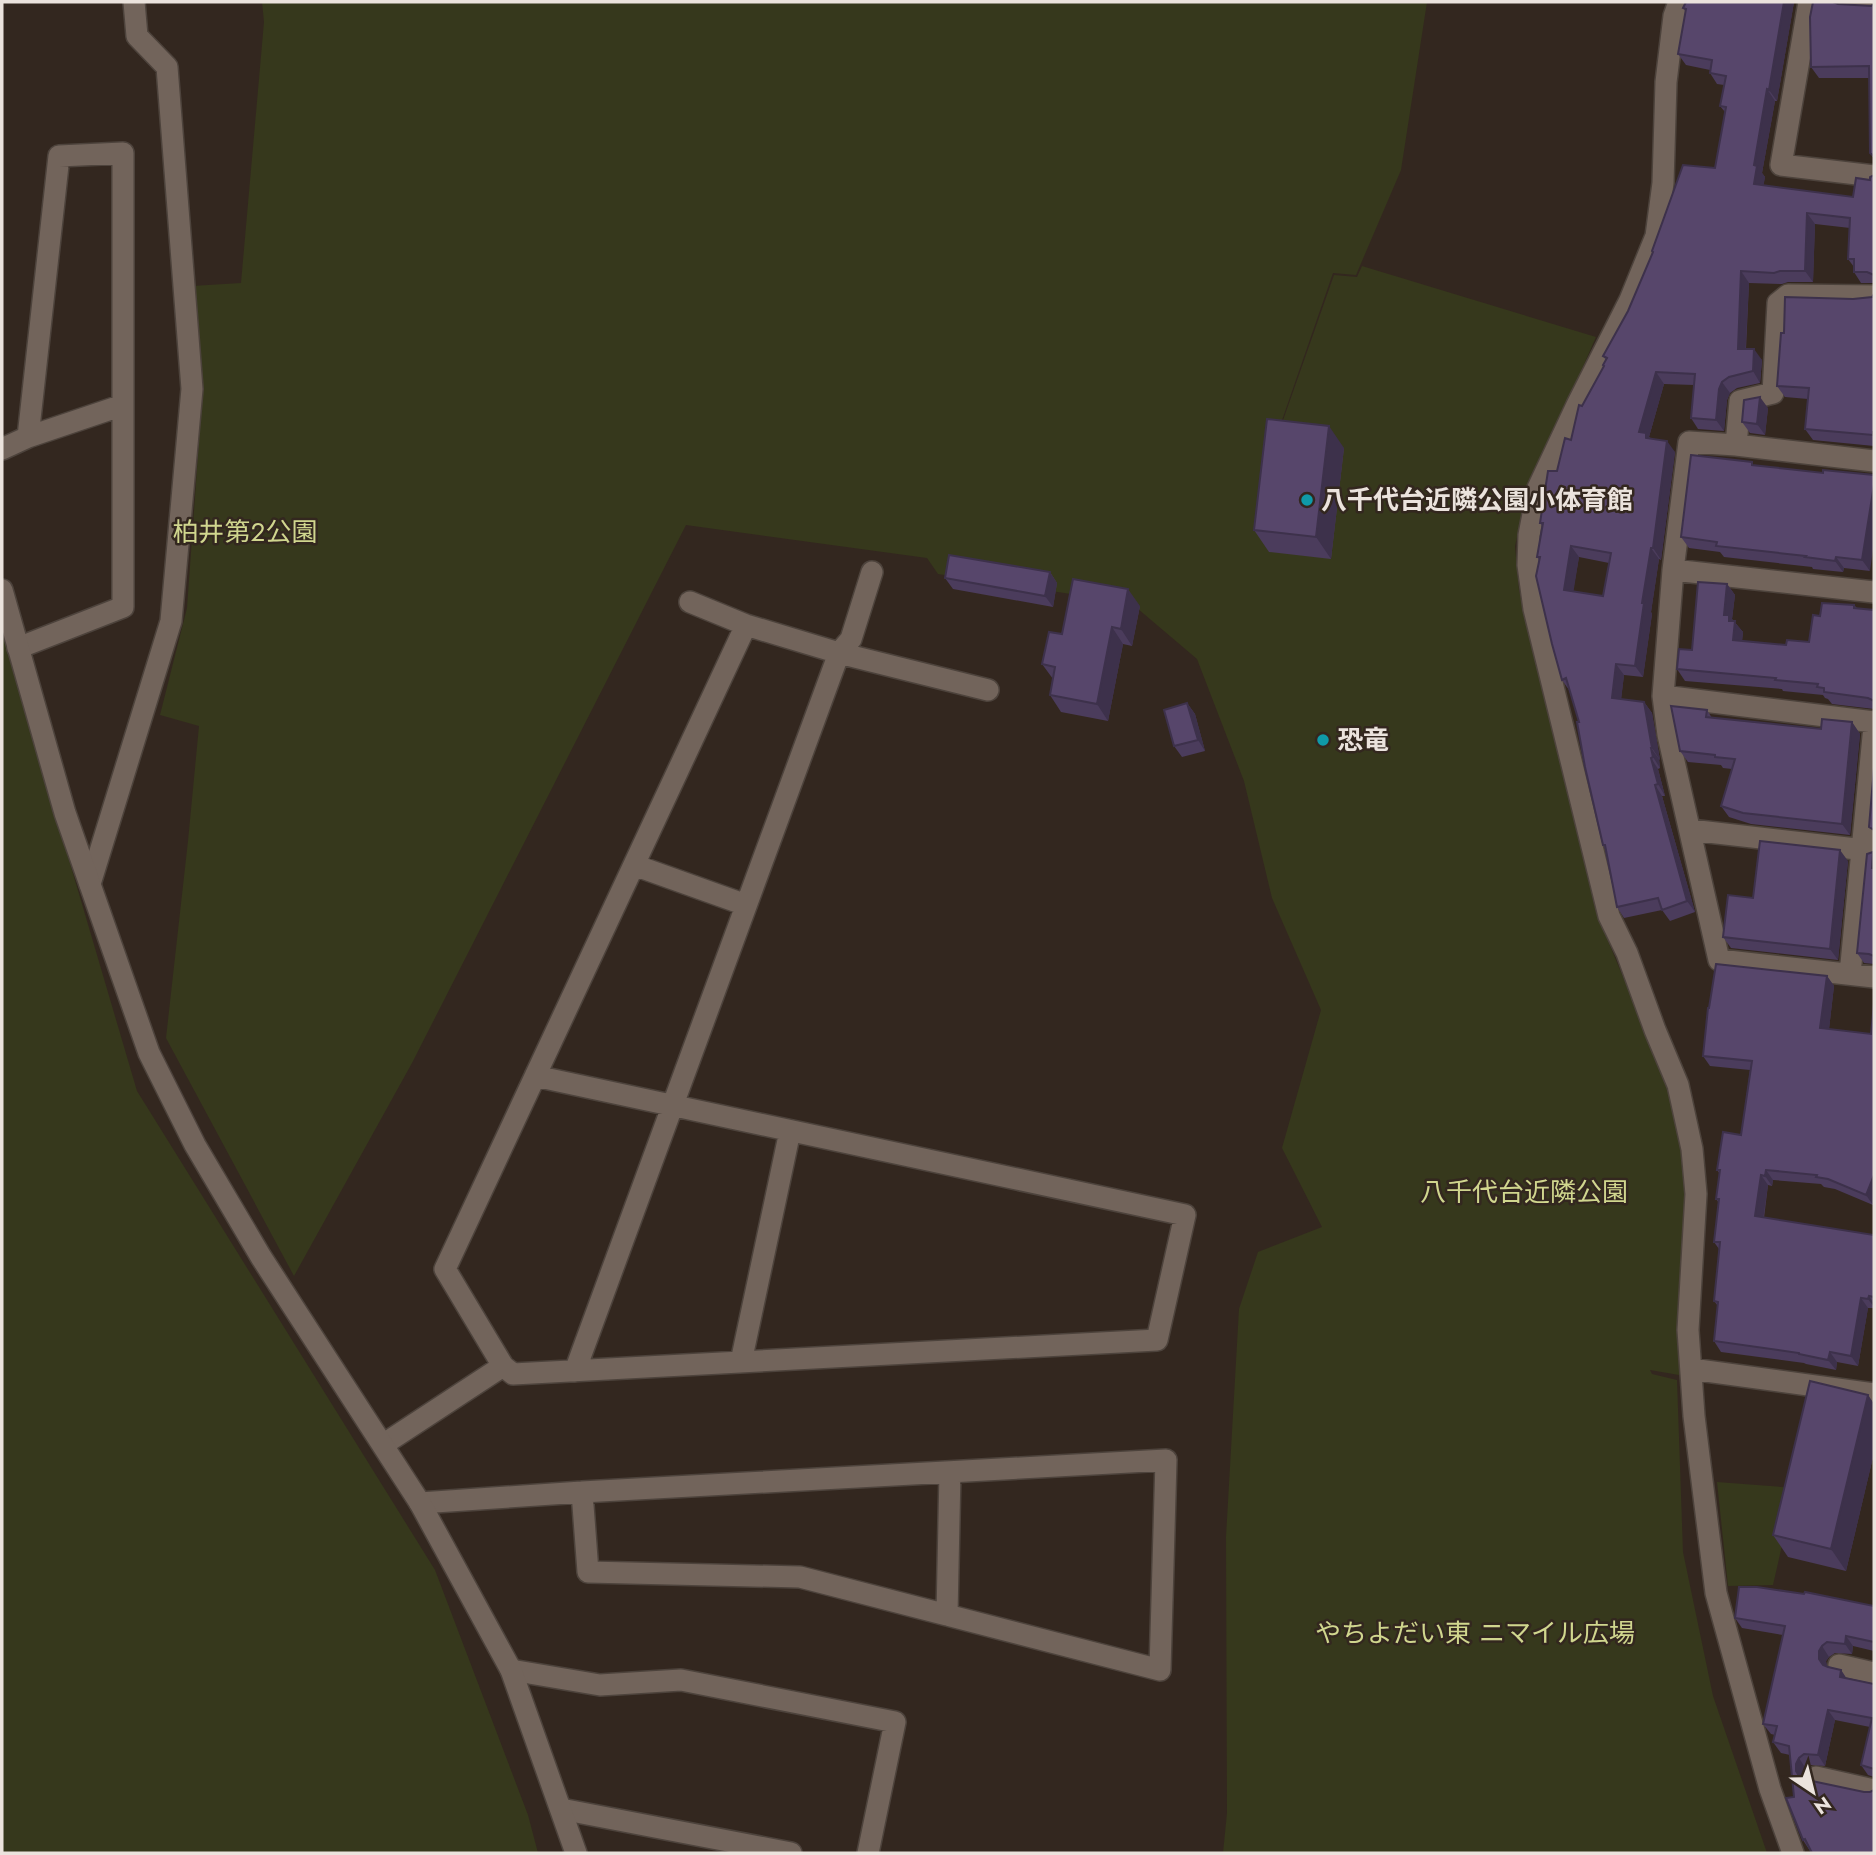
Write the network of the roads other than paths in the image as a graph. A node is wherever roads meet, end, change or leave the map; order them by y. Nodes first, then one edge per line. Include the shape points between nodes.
1 (134, 2) edge
2 (1679, 2) edge
3 (1809, 2) edge
4 (1847, 2) edge
5 (1874, 5) edge
6 (1874, 176) edge
7 (1874, 296) edge
8 (123, 405) junction
9 (28, 438) junction
10 (1736, 445) junction
11 (2, 449) edge
12 (1874, 461) edge
13 (1673, 569) junction
14 (872, 572) dead end
15 (2, 590) edge
16 (1874, 592) edge
17 (690, 601) dead end
18 (746, 625) junction
19 (18, 648) junction
20 (839, 653) junction
21 (988, 690) dead end
22 (1663, 696) junction
23 (1874, 724) edge
24 (1690, 830) junction
25 (1869, 850) edge
26 (634, 865) junction
27 (90, 884) junction
28 (746, 905) junction
29 (1850, 974) junction
30 (1874, 977) edge
31 (535, 1076) junction
32 (672, 1105) junction
33 (790, 1131) junction
34 (741, 1362) junction
35 (503, 1366) junction
36 (1691, 1369) junction
37 (575, 1371) junction
38 (1874, 1394) edge
39 (384, 1444) junction
40 (950, 1472) junction
41 (582, 1492) junction
42 (420, 1503) junction
43 (947, 1615) junction
44 (1839, 1665) dead end
45 (511, 1670) junction
46 (1874, 1673) edge
47 (1816, 1777) dead end
48 (1874, 1790) edge
49 (561, 1809) junction
50 (576, 1853) edge
51 (791, 1853) edge
52 (868, 1853) edge
53 (1793, 1853) edge

1 - 27 street via 137,36 167,67 192,389 171,621
2 - 36 street via 1667,82 1656,236 1630,300 1538,488 1528,535 1528,565 1534,609 1609,916 1678,1085 1692,1149 1696,1194 1688,1329
3 - 6 street via 1781,165
4 - 5 street
7 - 10 street via 1788,295 1777,303 1773,393 1740,401
8 - 9 street
8 - 9 street via 122,153 59,156
8 - 19 street via 122,607
9 - 11 street
10 - 12 street
10 - 13 street via 1689,442
13 - 16 street
13 - 22 street
14 - 20 street via 851,639
15 - 19 street
17 - 18 street
18 - 20 street
18 - 26 street
19 - 27 street
20 - 21 street
20 - 28 street
22 - 23 street
22 - 24 street
23 - 25 street
24 - 25 street
24 - 29 street via 1719,960
25 - 29 street
26 - 28 street
26 - 31 street
27 - 39 street via 149,1053 195,1145 261,1258
28 - 32 street
29 - 30 street
31 - 32 street
31 - 35 street via 444,1269
32 - 33 street
32 - 37 street
33 - 34 street
33 - 34 street via 1185,1215 1157,1340
34 - 37 street
35 - 37 street via 513,1374
35 - 39 street
36 - 38 street
36 - 53 street via 1716,1593 1770,1789
39 - 42 street
40 - 41 street
40 - 43 street
40 - 43 street via 1166,1460 1160,1670
41 - 42 street
41 - 43 street via 588,1572 800,1577
42 - 45 street
44 - 46 street
45 - 49 street
45 - 52 street via 600,1685 681,1680 895,1722
47 - 48 street
49 - 50 street
49 - 51 street

